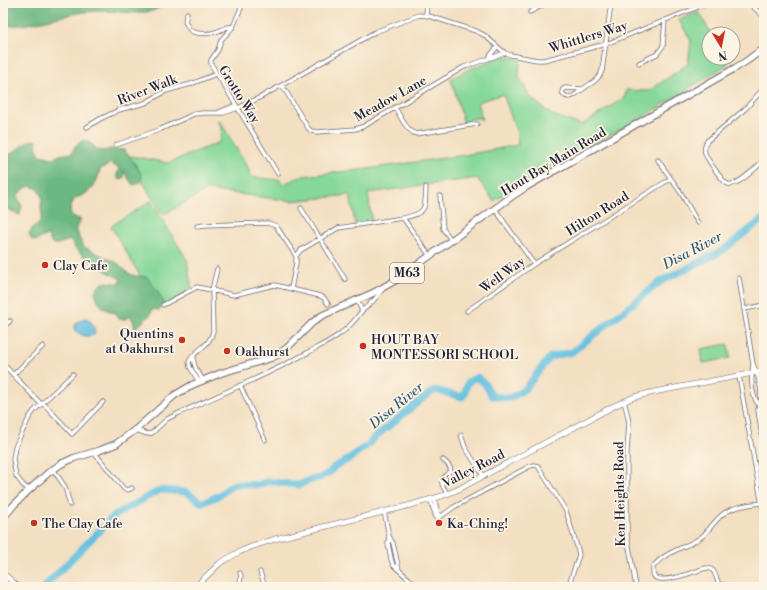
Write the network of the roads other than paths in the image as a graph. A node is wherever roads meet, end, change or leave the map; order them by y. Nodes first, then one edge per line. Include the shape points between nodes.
1 (243, 3) edge
2 (427, 3) edge
3 (548, 3) edge
4 (612, 3) edge
5 (708, 3) edge
6 (749, 3) edge
7 (530, 12) dead end
8 (187, 13) dead end
9 (426, 15) junction
10 (764, 17) edge
11 (665, 20) junction
12 (233, 27) junction
13 (606, 44) junction
14 (497, 47) junction
15 (764, 48) edge
16 (505, 52) junction
17 (489, 58) junction
18 (639, 63) dead end
19 (216, 74) junction
20 (282, 85) junction
21 (764, 88) edge
22 (583, 89) junction
23 (237, 106) junction
24 (395, 107) junction
25 (477, 124) dead end
26 (87, 127) dead end
27 (116, 145) dead end
28 (658, 160) dead end
29 (764, 160) edge
30 (278, 174) dead end
31 (670, 179) junction
32 (426, 187) dead end
33 (440, 196) dead end
34 (301, 208) dead end
35 (495, 209) junction
36 (403, 218) junction
37 (698, 223) dead end
38 (196, 226) dead end
39 (320, 238) junction
40 (452, 241) junction
41 (296, 256) junction
42 (430, 256) junction
43 (534, 264) junction
44 (217, 269) dead end
45 (740, 278) dead end
46 (345, 279) dead end
47 (385, 287) junction
48 (291, 289) junction
49 (212, 290) junction
50 (357, 300) junction
51 (328, 304) dead end
52 (163, 305) dead end
53 (764, 305) edge
54 (745, 309) junction
55 (362, 311) junction
56 (467, 311) dead end
57 (10, 320) dead end
58 (3, 327) edge
59 (43, 346) dead end
60 (3, 364) edge
61 (764, 371) edge
62 (754, 373) junction
63 (73, 374) dead end
64 (13, 375) junction
65 (739, 376) junction
66 (201, 381) junction
67 (759, 384) junction
68 (240, 385) junction
69 (753, 387) junction
70 (624, 401) junction
71 (103, 402) dead end
72 (41, 404) junction
73 (758, 404) junction
74 (762, 422) edge
75 (135, 430) junction
76 (461, 435) dead end
77 (265, 440) dead end
78 (764, 449) edge
79 (94, 452) junction
80 (443, 460) dead end
81 (53, 470) junction
82 (484, 476) junction
83 (132, 488) dead end
84 (29, 490) junction
85 (448, 494) junction
86 (432, 499) junction
87 (762, 503) junction
88 (70, 505) dead end
89 (384, 511) junction
90 (764, 516) edge
91 (3, 518) edge
92 (260, 572) dead end
93 (3, 573) edge
94 (240, 573) dead end
95 (18, 587) edge
96 (195, 587) edge
97 (239, 587) edge
98 (265, 587) edge
99 (420, 587) edge
100 (568, 587) edge
101 (636, 587) edge
102 (734, 587) edge

1 - 12 street, Grotto Way
2 - 9 street
3 - 7 street
4 - 13 street
5 - 11 street, Whittlers Way
6 - 10 street
8 - 12 street via 185,22 195,34 212,33
9 - 14 street, Whittlers Way via 476,31
9 - 20 street via 375,32
11 - 13 street, Whittlers Way
11 - 18 street via 663,46 657,54
12 - 19 street, Grotto Way via 220,40 218,50 211,60
13 - 16 street, Whittlers Way via 544,60
13 - 22 street via 602,73 598,79
14 - 16 street, Whittlers Way
14 - 17 street
15 - 35 main road, Hout Bay Main Road / M63 via 742,64 526,188
16 - 17 street, Meadow Lane
17 - 24 street, Meadow Lane via 459,70
19 - 23 street, Grotto Way
19 - 26 street, River Walk via 168,90 145,103 119,110
20 - 23 street
20 - 24 street, Meadow Lane via 308,128 314,132 359,128
21 - 29 street via 745,109 707,141 704,148 724,182 729,184 738,182
22 - 22 street via 571,97 562,93 565,88
23 - 27 street via 224,113 194,114
23 - 30 street, Grotto Way
24 - 25 street via 409,129 416,134
28 - 31 street
31 - 37 street
31 - 43 street, Hilton Road
32 - 36 street via 423,210 416,215
33 - 40 street via 443,229
34 - 39 street
35 - 40 main road, Hout Bay Main Road / M63
35 - 43 street, Well Way
36 - 39 street via 340,227
36 - 42 street
38 - 41 street via 274,224
39 - 41 street
39 - 46 street
40 - 42 main road, Hout Bay Main Road / M63
41 - 48 street
42 - 47 main road, Hout Bay Main Road / M63
43 - 56 street, Well Way
44 - 49 street
45 - 54 street
47 - 50 main road, Hout Bay Main Road / M63
47 - 55 street
48 - 49 street via 272,285 234,295
48 - 51 street via 320,296
49 - 52 street via 196,288
49 - 66 street via 212,334 209,342 194,354 193,360
50 - 55 street
50 - 66 main road, Hout Bay Main Road / M63 via 321,316 277,355
53 - 54 street
54 - 62 street
55 - 68 street via 350,326 337,336
57 - 58 street
59 - 64 street
60 - 64 street
61 - 62 street, Valley Road
62 - 65 street, Valley Road
62 - 67 street
62 - 69 street
63 - 72 street
64 - 72 street
65 - 70 street, Valley Road via 654,392
65 - 87 street
66 - 75 main road, Hout Bay Main Road / M63 via 175,395
67 - 69 street
67 - 73 street via 761,398
68 - 75 street via 167,419 152,433
68 - 77 street
69 - 73 street
70 - 82 street, Valley Road
70 - 101 street, Ken Heights Road via 629,423 627,535
71 - 72 street via 72,434 45,405
72 - 84 street via 32,414 14,451 16,476
73 - 74 street
74 - 78 street
75 - 79 main road, Hout Bay Main Road / M63 via 116,444
76 - 82 street via 465,447
79 - 81 main road, Hout Bay Main Road / M63 via 70,460
79 - 83 street via 124,489
80 - 85 street via 450,470 442,482
81 - 84 main road, Hout Bay Main Road / M63
81 - 88 street via 65,487
82 - 85 street, Valley Road
84 - 91 main road, Hout Bay Main Road / M63
85 - 86 street, Valley Road
86 - 89 street, Valley Road
86 - 100 street via 439,516 443,515 536,465 566,511 578,550 579,555
87 - 90 street
87 - 102 street via 725,512 702,536 653,567 653,575 659,579 710,568 714,571 719,584
89 - 96 street, Valley Road via 245,549 220,563
89 - 99 street via 399,570
92 - 98 street
93 - 95 street
94 - 97 street

